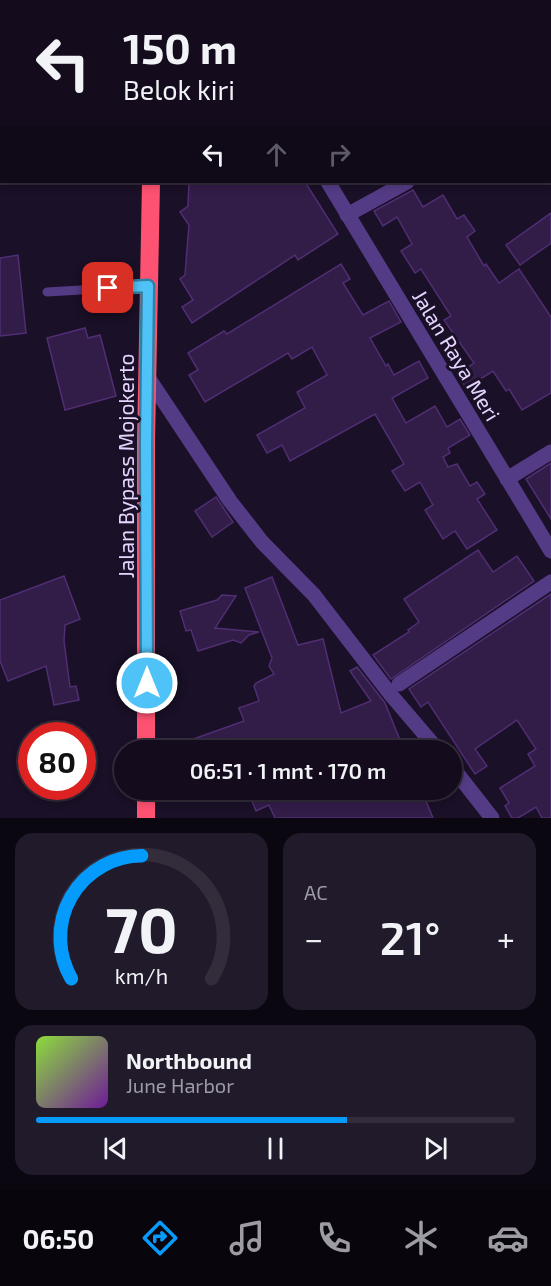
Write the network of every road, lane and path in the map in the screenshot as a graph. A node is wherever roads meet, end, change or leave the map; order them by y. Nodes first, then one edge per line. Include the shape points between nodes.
1 (151, 183) edge
2 (329, 183) edge
3 (405, 183) edge
4 (347, 215) junction
5 (148, 286) junction
6 (47, 292) dead end
7 (147, 376) junction
8 (551, 452) edge
9 (507, 479) junction
10 (551, 551) edge
11 (551, 582) edge
12 (399, 684) dead end
13 (146, 740) edge
14 (429, 740) edge
15 (462, 780) edge
16 (146, 800) edge
17 (146, 818) edge
18 (492, 818) edge

1 - 5 highway, Jalan Bypass Mojokerto
2 - 4 street, Jalan Raya Meri
3 - 4 street
4 - 9 street, Jalan Raya Meri
5 - 6 lane
5 - 7 highway, Jalan Bypass Mojokerto
7 - 13 highway, Jalan Bypass Mojokerto
7 - 14 street via 230,501 262,542 314,595
8 - 9 street
9 - 10 street, Jalan Raya Meri
11 - 12 street
15 - 18 street
16 - 17 highway

